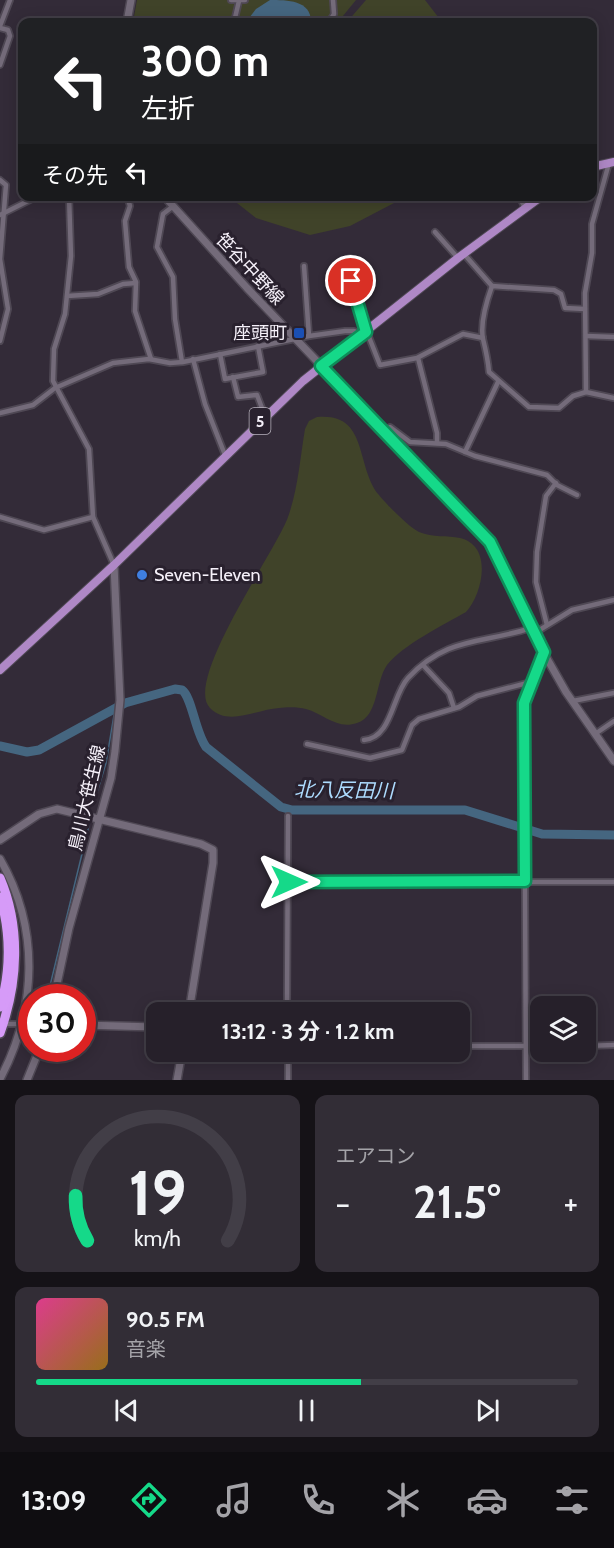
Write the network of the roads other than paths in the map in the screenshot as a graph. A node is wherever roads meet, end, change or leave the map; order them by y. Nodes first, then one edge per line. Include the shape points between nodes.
1 (10, 0) edge
2 (131, 0) edge
3 (231, 0) edge
4 (245, 0) edge
5 (333, 0) edge
6 (238, 2) junction
7 (128, 18) edge
8 (235, 18) edge
9 (332, 18) edge
10 (0, 27) edge
11 (0, 65) edge
12 (611, 162) edge
13 (0, 180) edge
14 (28, 201) edge
15 (69, 201) edge
16 (128, 201) edge
17 (168, 201) edge
18 (522, 201) edge
19 (535, 201) edge
20 (172, 207) junction
21 (525, 208) junction
22 (3, 214) edge
23 (435, 232) dead end
24 (461, 256) junction
25 (350, 258) dead end
26 (304, 266) dead end
27 (136, 283) junction
28 (492, 286) junction
29 (67, 296) junction
30 (585, 309) junction
31 (363, 334) junction
32 (309, 336) junction
33 (586, 336) junction
34 (614, 337) edge
35 (295, 338) junction
36 (483, 338) junction
37 (0, 341) edge
38 (258, 346) junction
39 (220, 354) junction
40 (418, 358) junction
41 (151, 359) junction
42 (193, 359) junction
43 (182, 362) junction
44 (321, 366) junction
45 (233, 377) junction
46 (498, 382) junction
47 (55, 388) junction
48 (586, 392) junction
49 (614, 398) edge
50 (0, 413) edge
51 (265, 416) junction
52 (383, 432) junction
53 (436, 443) junction
54 (465, 452) junction
55 (225, 455) junction
56 (556, 483) junction
57 (577, 495) dead end
58 (0, 517) edge
59 (93, 517) junction
60 (114, 565) junction
61 (614, 600) edge
62 (547, 625) junction
63 (532, 631) junction
64 (544, 652) junction
65 (423, 665) junction
66 (0, 670) edge
67 (531, 682) junction
68 (614, 693) edge
69 (573, 702) junction
70 (454, 708) junction
71 (614, 721) edge
72 (595, 734) junction
73 (364, 740) dead end
74 (307, 744) dead end
75 (614, 761) edge
76 (288, 816) dead end
77 (100, 819) junction
78 (0, 840) edge
79 (0, 859) edge
80 (0, 878) edge
81 (525, 881) junction
82 (289, 882) junction
83 (614, 882) edge
84 (0, 897) edge
85 (29, 984) edge
86 (57, 984) edge
87 (9, 1000) junction
88 (191, 1002) edge
89 (287, 1002) edge
90 (0, 1007) edge
91 (4, 1024) edge
92 (96, 1025) edge
93 (146, 1027) edge
94 (0, 1033) edge
95 (18, 1034) edge
96 (614, 1045) edge
97 (470, 1046) edge
98 (526, 1046) junction
99 (530, 1046) edge
100 (596, 1046) edge
101 (34, 1062) edge
102 (180, 1062) edge
103 (288, 1062) edge
104 (0, 1079) edge
105 (27, 1080) edge
106 (177, 1080) edge
107 (288, 1080) edge
108 (526, 1080) edge

1 - 10 street
2 - 7 street
3 - 6 street
4 - 6 street
5 - 9 street
6 - 8 street
10 - 11 street via 8,30 10,36
12 - 30 street via 592,224
13 - 22 street via 6,185
14 - 22 street
15 - 29 street via 71,256
16 - 27 street via 125,221 129,267
17 - 20 street, 笹谷中野線
18 - 21 street
19 - 21 main road, 5
20 - 35 street, 笹谷中野線
20 - 43 street via 162,214 157,247 173,277
21 - 24 main road, 5
22 - 37 street via 0,259 8,309
23 - 24 street
24 - 28 street
24 - 31 main road, 5
25 - 31 street
26 - 32 street
27 - 29 street via 98,294
27 - 41 street via 138,324
28 - 30 street via 554,290 561,294 565,308
28 - 36 street
29 - 47 street via 54,349
30 - 33 street
31 - 32 street via 345,331
31 - 40 street via 374,345 380,365
31 - 44 main road, 5
32 - 35 street
33 - 34 street
33 - 48 street
35 - 38 street
35 - 44 street, 笹谷中野線
36 - 40 street via 463,334
36 - 46 street via 488,350 488,370
38 - 39 street
38 - 45 street via 263,372
39 - 42 street
39 - 45 street via 225,379
40 - 53 street via 437,433
41 - 43 street
41 - 47 street via 113,363
42 - 43 street
42 - 55 street
44 - 51 main road, 5
44 - 52 street, 笹谷中野線
45 - 51 street via 238,397 257,394
46 - 48 street via 529,407 559,408 573,396
46 - 54 street
47 - 50 street via 33,405
47 - 59 street via 89,449
48 - 49 street
51 - 55 main road, 5
52 - 53 street via 390,427 410,442
52 - 63 street, 笹谷中野線 via 490,542
53 - 54 street
54 - 56 street via 547,475
55 - 60 main road, 5
56 - 57 street
56 - 62 street via 546,496 537,552 536,582
58 - 59 street via 44,530
59 - 60 street
60 - 66 main road, 5
60 - 77 street, 鳥川大笹生線 via 120,700 111,778
61 - 62 street via 572,610
62 - 63 street
63 - 64 street, 笹谷中野線
63 - 65 street via 446,648
64 - 67 street
64 - 69 street, 笹谷中野線
65 - 70 street via 450,693
65 - 73 street via 398,692 386,724 371,739
67 - 70 street via 477,696
67 - 81 street via 524,703
68 - 69 street
69 - 72 street, 笹谷中野線
70 - 74 street via 414,722 402,750 379,756 364,757
71 - 72 street
72 - 75 street, 笹谷中野線
76 - 82 street
77 - 78 street via 67,810 47,811
77 - 86 street, 鳥川大笹生線
77 - 88 street via 213,850
79 - 85 street via 16,889 27,940
80 - 87 highway via 14,931 15,959
81 - 82 street
81 - 83 street
81 - 98 street
82 - 89 street
84 - 90 highway via 8,946
87 - 91 highway
87 - 94 highway
92 - 93 street
95 - 104 street
96 - 100 street
97 - 98 street
98 - 99 street
98 - 108 street
101 - 105 street
102 - 106 street
103 - 107 street

